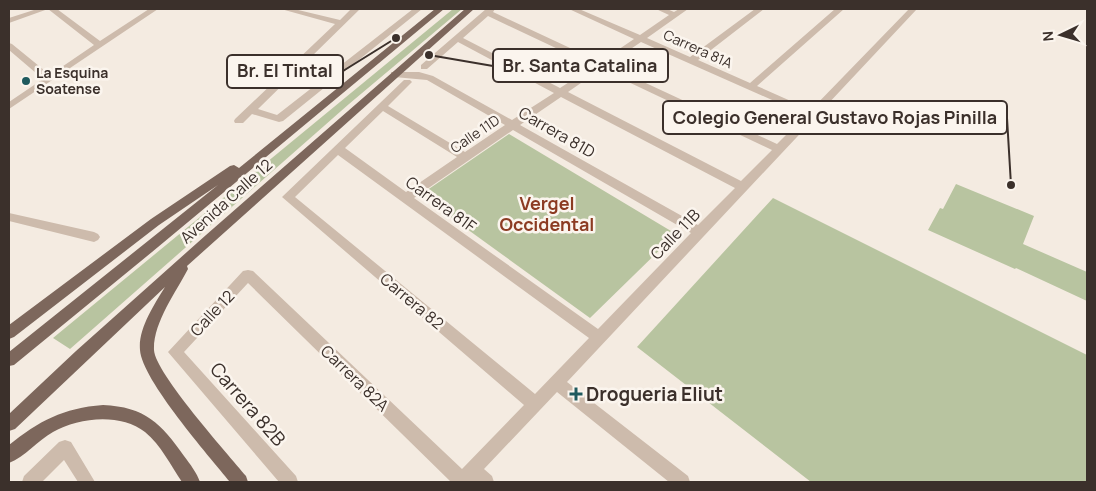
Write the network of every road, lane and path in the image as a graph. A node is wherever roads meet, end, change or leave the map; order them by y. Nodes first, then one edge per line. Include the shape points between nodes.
1 (44, 9) edge
2 (52, 9) edge
3 (134, 9) edge
4 (154, 9) edge
5 (285, 9) edge
6 (356, 9) edge
7 (418, 9) edge
8 (440, 9) edge
9 (470, 9) edge
10 (573, 9) edge
11 (660, 9) edge
12 (684, 9) edge
13 (760, 9) edge
14 (840, 9) edge
15 (913, 9) edge
16 (488, 11) edge
17 (675, 15) junction
18 (144, 16) junction
19 (9, 20) edge
20 (341, 23) junction
21 (456, 38) junction
22 (640, 38) junction
23 (9, 46) edge
24 (100, 46) junction
25 (691, 61) junction
26 (600, 66) junction
27 (424, 67) dead end
28 (394, 74) junction
29 (49, 79) junction
30 (407, 82) dead end
31 (751, 87) junction
32 (560, 92) junction
33 (9, 106) edge
34 (382, 106) junction
35 (251, 110) junction
36 (812, 114) junction
37 (239, 122) dead end
38 (512, 125) junction
39 (291, 132) junction
40 (338, 149) junction
41 (779, 149) junction
42 (465, 157) junction
43 (743, 187) junction
44 (405, 198) junction
45 (9, 217) edge
46 (700, 232) junction
47 (94, 237) dead end
48 (187, 259) junction
49 (248, 275) joint
50 (9, 333) edge
51 (599, 338) junction
52 (175, 352) joint
53 (9, 360) edge
54 (556, 382) junction
55 (535, 404) junction
56 (9, 424) edge
57 (9, 455) edge
58 (465, 478) edge
59 (30, 482) edge
60 (87, 482) edge
61 (192, 482) edge
62 (240, 482) edge
63 (290, 482) edge
64 (486, 482) edge
65 (682, 482) edge

1 - 19 street
2 - 24 street
3 - 18 street
4 - 18 street
5 - 20 street
6 - 20 street
7 - 35 street via 279,120
8 - 39 main road, Avenida Calle 12
9 - 28 main road, Avenida Calle 12
10 - 22 street, Carrera 81A
11 - 17 street
12 - 17 street, Calle 11D
13 - 25 street
14 - 31 street
15 - 36 street, Calle 11B
16 - 21 street
16 - 26 street
17 - 22 street, Calle 11D
18 - 24 street
20 - 35 street
21 - 27 street
21 - 32 street
22 - 25 street, Carrera 81A
22 - 26 street, Calle 11D
23 - 29 street
24 - 29 street
25 - 31 street, Carrera 81A
26 - 32 street, Calle 11D
26 - 41 street
28 - 38 street, Carrera 81D via 430,78
28 - 48 main road, Avenida Calle 12
29 - 33 street
30 - 34 street
31 - 36 street, Carrera 81A
32 - 38 street, Calle 11D
32 - 43 street
34 - 40 street
34 - 42 street
35 - 37 street
36 - 41 street, Calle 11B
38 - 42 street, Calle 11D
38 - 46 street, Carrera 81D
39 - 50 main road via 155,222
39 - 53 main road, Avenida Calle 12
40 - 44 street, Carrera 81F
40 - 55 street, Carrera 82 via 288,198
41 - 43 street, Calle 11B
42 - 44 street, Calle 11D
43 - 46 street, Calle 11B
44 - 51 street, Carrera 81F
45 - 47 street
46 - 51 street, Calle 11B
48 - 56 main road, Avenida Calle 12
48 - 62 main road via 159,309 147,350 151,366 173,398
49 - 52 street, Calle 12
49 - 58 street, Carrera 82A
51 - 54 street, Calle 11B
52 - 63 street, Carrera 82B
54 - 55 street, Calle 11B
54 - 65 street
55 - 58 street, Calle 11B
57 - 61 main road via 52,424 85,414 117,412 152,427
58 - 64 street, Carrera 82A
59 - 60 street via 64,448

